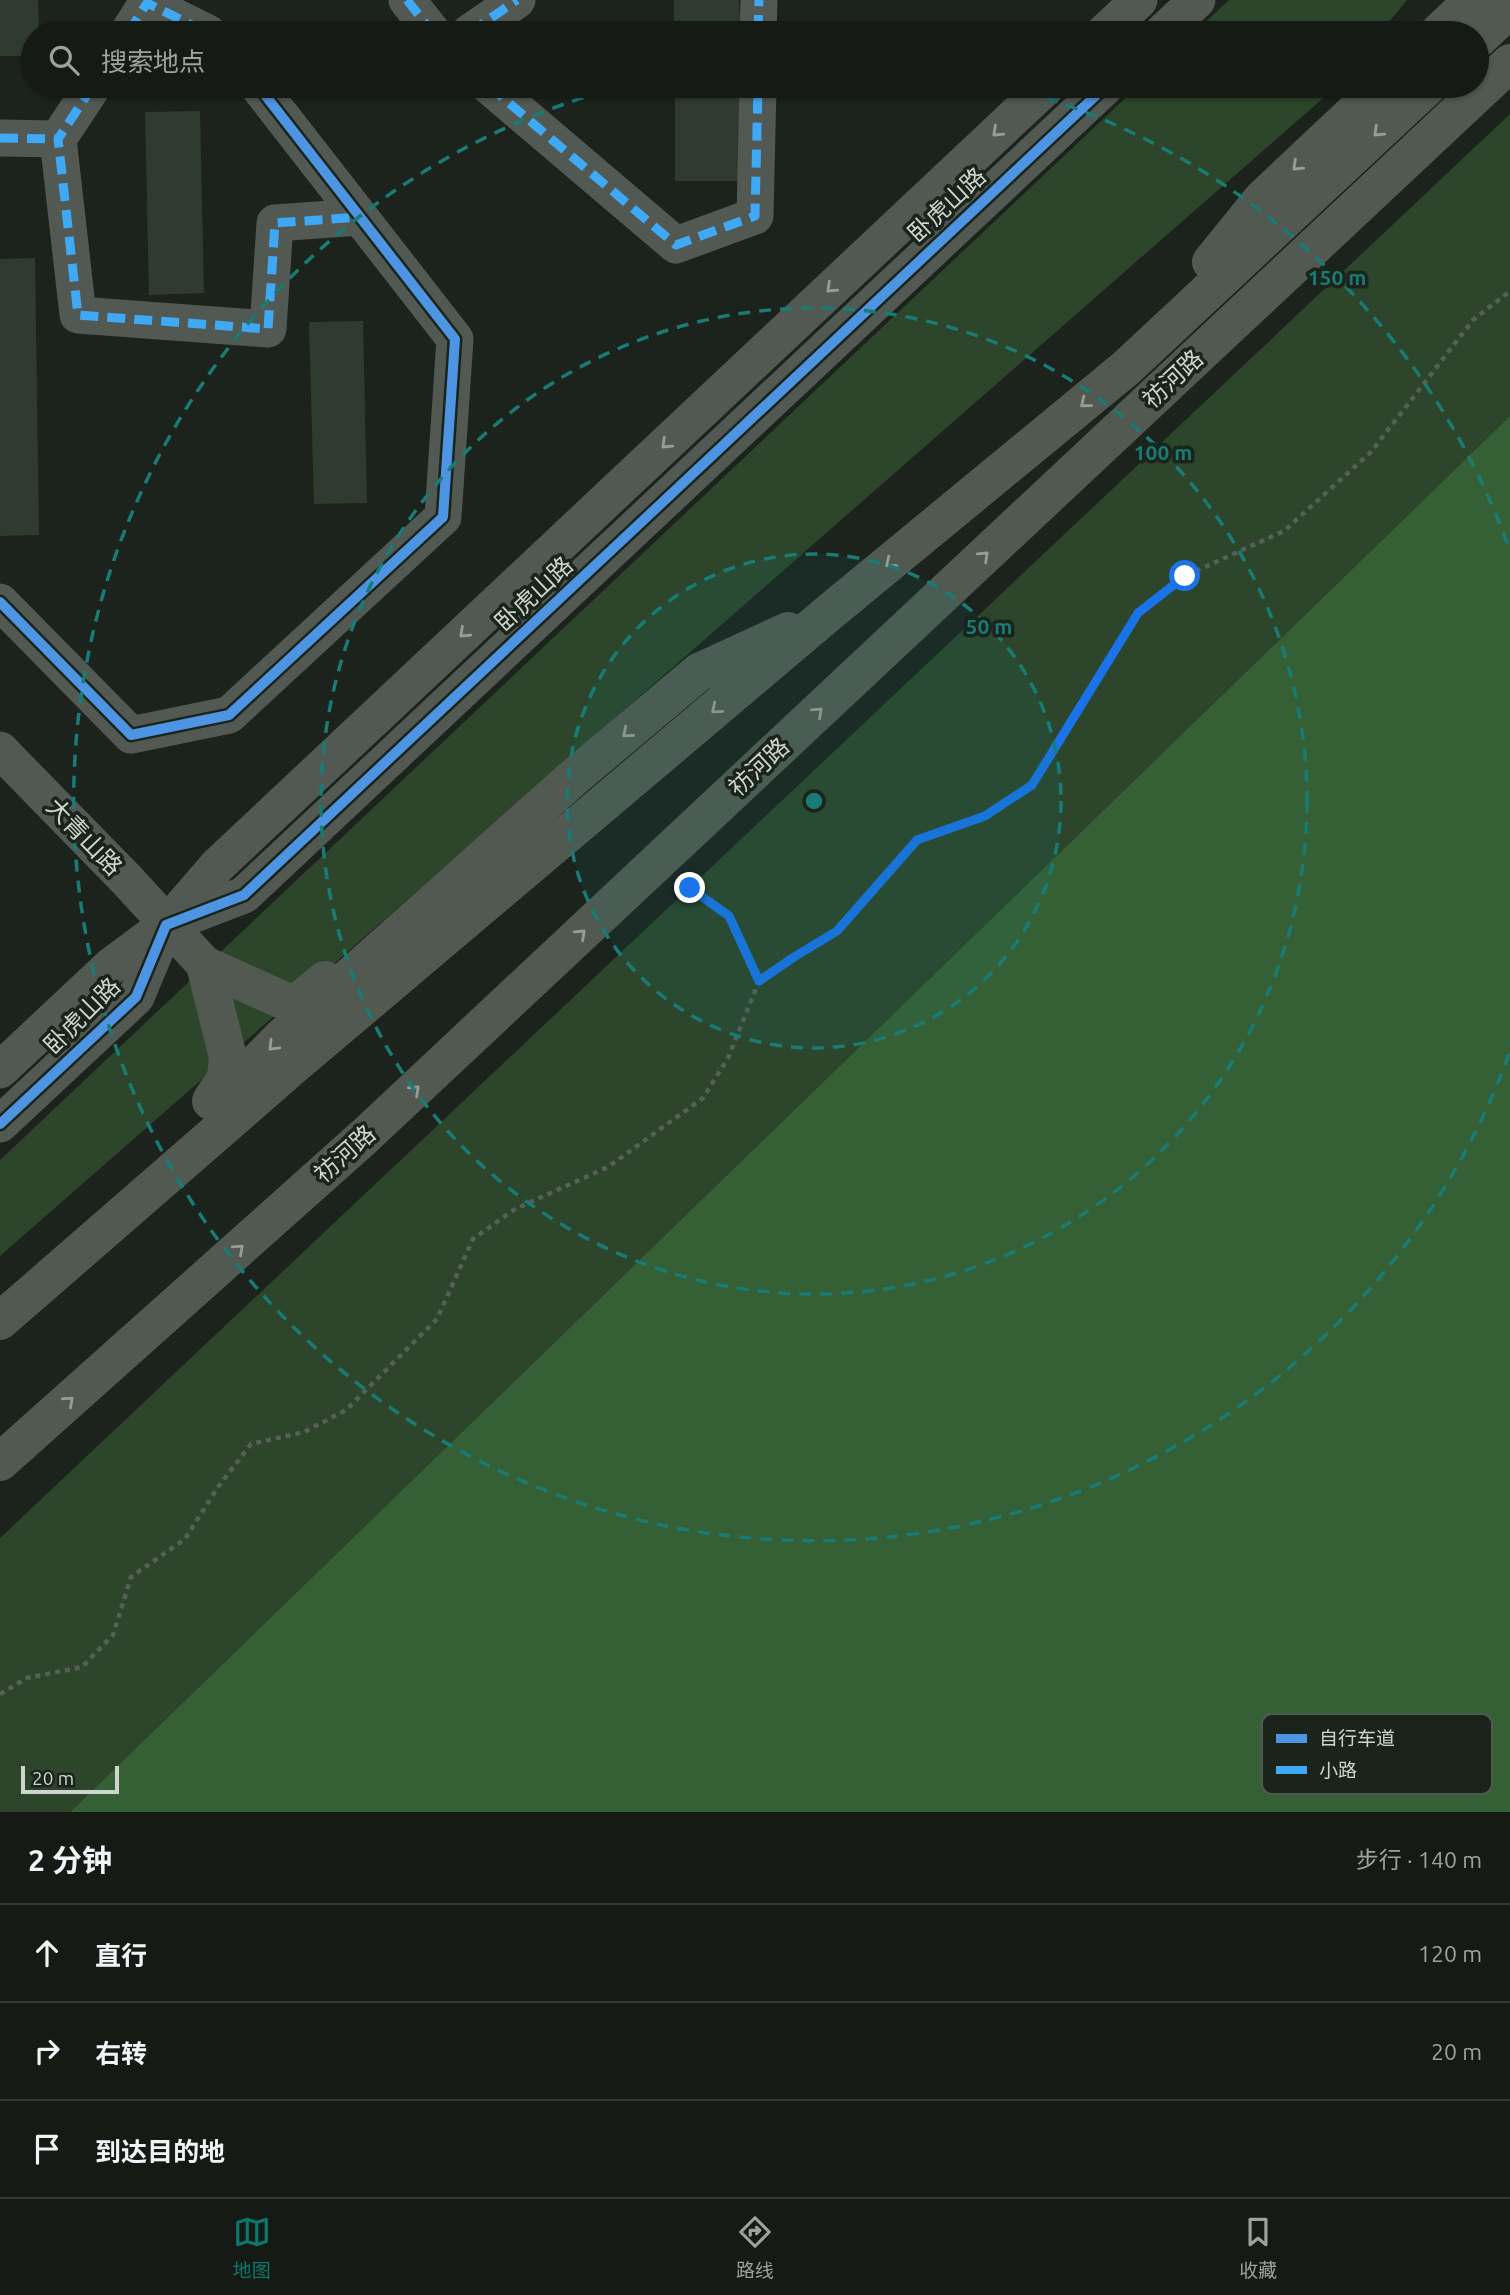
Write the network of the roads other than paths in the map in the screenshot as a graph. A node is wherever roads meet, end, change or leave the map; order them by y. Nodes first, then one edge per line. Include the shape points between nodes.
1 (407, 0) edge
2 (517, 0) edge
3 (759, 0) edge
4 (1139, 0) edge
5 (1197, 0) edge
6 (1473, 0) edge
7 (147, 2) edge
8 (1510, 9) edge
9 (135, 21) edge
10 (184, 21) edge
11 (424, 21) edge
12 (486, 21) edge
13 (758, 21) edge
14 (1117, 21) edge
15 (1175, 21) edge
16 (1451, 21) edge
17 (1489, 29) edge
18 (1510, 63) edge
19 (1489, 83) edge
20 (85, 98) edge
21 (267, 98) edge
22 (503, 98) edge
23 (758, 98) edge
24 (1034, 98) edge
25 (1092, 98) edge
26 (1369, 98) edge
27 (1415, 98) edge
28 (1473, 98) edge
29 (0, 138) edge
30 (58, 139) junction
31 (360, 216) junction
32 (1126, 368) junction
33 (0, 602) edge
34 (831, 611) junction
35 (0, 750) edge
36 (574, 778) junction
37 (166, 925) junction
38 (205, 965) junction
39 (0, 1070) edge
40 (0, 1124) edge
41 (189, 1131) junction
42 (0, 1314) edge
43 (0, 1321) edge
44 (6, 1458) edge

1 - 11 street
2 - 12 street
3 - 13 street
4 - 14 street
5 - 15 street
6 - 16 main road
7 - 9 street
7 - 10 street
8 - 17 main road
19 -> 18 main road, 祊河路
20 - 30 street
21 - 31 street
22 - 23 street via 676,245 755,216
24 -> 37 street, 卧虎山路 via 217,866
25 - 37 street, 卧虎山路 via 244,895
26 -> 32 main road via 1262,198
27 -> 32 main road, 祊河路
44 -> 28 main road, 祊河路 via 365,1136
29 - 30 street
30 - 31 street via 78,315 268,329 275,223
31 - 33 street via 455,339 443,517 229,715 131,735
32 -> 34 main road, 祊河路
34 -> 36 main road via 699,672
34 -> 43 main road, 祊河路 via 293,1066
35 - 37 street, 大青山路
36 - 38 main road via 302,999 289,1003
36 -> 41 main road via 281,1038
37 - 38 street, 大青山路
37 - 39 street, 卧虎山路 via 112,965
37 - 40 street, 卧虎山路 via 136,996
38 - 41 main road via 228,1057 226,1078
41 - 42 main road

